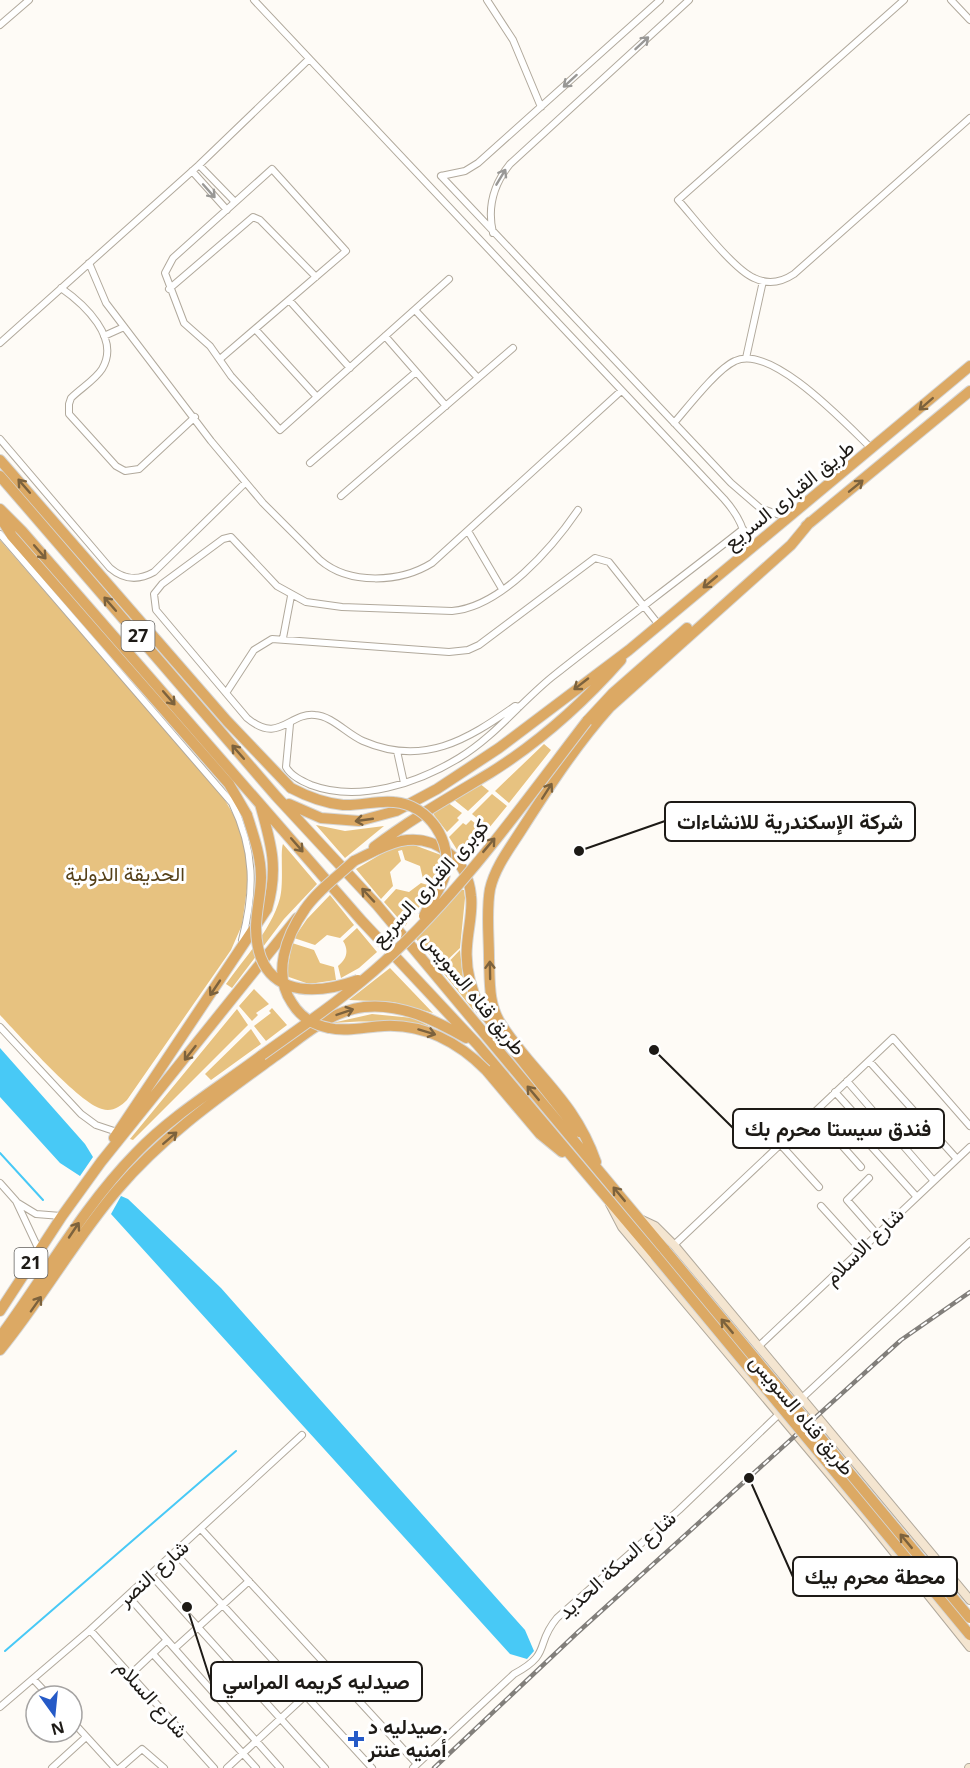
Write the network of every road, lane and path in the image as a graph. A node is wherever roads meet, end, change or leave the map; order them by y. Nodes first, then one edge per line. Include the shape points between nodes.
1 (29, 0) edge
2 (254, 0) edge
3 (487, 0) edge
4 (660, 0) edge
5 (689, 0) edge
6 (904, 0) edge
7 (951, 0) edge
8 (970, 20) edge
9 (0, 25) edge
10 (309, 59) junction
11 (541, 106) junction
12 (970, 118) edge
13 (199, 165) junction
14 (192, 171) junction
15 (235, 202) junction
16 (227, 210) junction
17 (494, 233) junction
18 (89, 263) junction
19 (316, 277) junction
20 (448, 279) dead end
21 (763, 281) junction
22 (61, 288) junction
23 (170, 289) junction
24 (289, 300) junction
25 (415, 310) junction
26 (124, 327) junction
27 (255, 329) junction
28 (104, 336) junction
29 (385, 336) junction
30 (0, 343) edge
31 (513, 348) dead end
32 (746, 358) junction
33 (220, 359) junction
34 (970, 366) edge
35 (350, 368) junction
36 (416, 372) junction
37 (478, 378) junction
38 (621, 391) junction
39 (970, 391) edge
40 (317, 397) junction
41 (446, 406) junction
42 (195, 417) junction
43 (674, 423) junction
44 (0, 439) edge
45 (872, 450) junction
46 (0, 460) edge
47 (310, 463) dead end
48 (0, 476) edge
49 (245, 483) junction
50 (341, 496) dead end
51 (0, 509) edge
52 (578, 510) dead end
53 (0, 517) edge
54 (788, 518) junction
55 (810, 522) junction
56 (743, 529) junction
57 (468, 531) junction
58 (0, 534) edge
59 (746, 553) junction
60 (502, 589) junction
61 (291, 596) junction
62 (644, 607) junction
63 (659, 625) junction
64 (284, 638) junction
65 (629, 650) junction
66 (226, 693) junction
67 (519, 707) junction
68 (290, 724) junction
69 (397, 751) junction
70 (404, 783) junction
71 (276, 796) junction
72 (259, 801) junction
73 (354, 861) junction
74 (305, 909) junction
75 (422, 925) junction
76 (238, 955) junction
77 (367, 977) junction
78 (0, 1027) edge
79 (477, 1044) junction
80 (869, 1061) junction
81 (847, 1082) junction
82 (835, 1092) junction
83 (813, 1113) junction
84 (970, 1126) edge
85 (859, 1130) dead end
86 (117, 1132) junction
87 (589, 1144) junction
88 (780, 1144) junction
89 (870, 1145) dead end
90 (970, 1147) edge
91 (573, 1158) junction
92 (957, 1159) junction
93 (101, 1162) junction
94 (861, 1167) dead end
95 (598, 1169) junction
96 (869, 1178) dead end
97 (933, 1180) junction
98 (0, 1183) edge
99 (819, 1187) dead end
100 (916, 1196) junction
101 (16, 1201) junction
102 (610, 1204) junction
103 (820, 1206) dead end
104 (62, 1216) junction
105 (876, 1233) junction
106 (970, 1242) edge
107 (860, 1249) junction
108 (665, 1250) junction
109 (40, 1251) junction
110 (0, 1311) edge
111 (0, 1337) edge
112 (759, 1346) junction
113 (0, 1350) edge
114 (802, 1398) junction
115 (777, 1416) junction
116 (302, 1435) dead end
117 (201, 1529) junction
118 (175, 1553) junction
119 (151, 1575) junction
120 (249, 1581) junction
121 (128, 1596) junction
122 (970, 1600) edge
123 (222, 1605) junction
124 (970, 1618) edge
125 (198, 1627) junction
126 (90, 1630) junction
127 (970, 1635) edge
128 (167, 1640) junction
129 (970, 1647) edge
130 (175, 1648) junction
131 (153, 1654) junction
132 (331, 1672) junction
133 (130, 1675) junction
134 (34, 1680) junction
135 (38, 1684) edge
136 (306, 1696) junction
137 (0, 1707) edge
138 (280, 1719) junction
139 (84, 1735) edge
140 (86, 1737) junction
141 (256, 1741) junction
142 (243, 1754) junction
143 (415, 1766) edge
144 (51, 1768) edge
145 (115, 1768) edge
146 (120, 1768) edge
147 (164, 1768) edge
148 (214, 1768) edge
149 (227, 1768) edge
150 (256, 1768) edge
151 (280, 1768) edge
152 (325, 1768) edge
153 (372, 1768) edge

1 - 9 street
2 - 10 street
3 - 11 street via 513,40
4 -> 11 street
17 -> 5 street via 490,213 493,192 510,164
6 - 21 street via 678,200 743,270
7 - 8 street
10 - 13 street
10 - 38 street
11 - 17 street via 472,168 441,176
12 - 21 street via 794,274 776,282
13 - 14 street
13 - 15 street
14 -> 16 street
14 - 18 street
15 - 16 street
15 - 19 street via 272,169 346,251
16 - 23 street via 170,261 165,273
17 - 43 street
18 - 22 street
18 - 26 street via 100,293
19 - 23 street via 260,219 253,217
19 - 24 street
20 - 25 street
21 - 32 street
22 - 28 street via 89,312
22 - 30 street
23 - 33 street via 184,323
24 - 27 street
24 - 35 street
25 - 29 street
25 - 37 street
26 - 28 street
26 - 42 street
27 - 33 street
27 - 40 street
28 - 42 street via 107,351 102,368 71,398 68,408 73,420 116,466 130,472 139,469
29 - 35 street
29 - 36 street
31 - 37 street
32 - 43 street via 724,368
32 - 45 street via 760,360 804,387
33 - 40 street via 280,430
34 -> 45 highway, طريق القبارى السريع
35 - 40 street
36 - 41 street
36 - 47 street
37 - 41 street
38 - 56 street via 724,499
38 - 57 street
55 -> 39 highway, طريق القبارى السريع
41 - 50 street
42 - 49 street
43 - 54 street via 754,504
44 - 49 street via 110,568 128,578 141,578 153,572
45 - 54 highway, طريق القبارى السريع
75 -> 46 highway, bridge via 446,869 443,842 431,821 411,806 395,802 343,805 311,798 280,778
71 -> 48 highway, 27
49 - 57 street via 320,560 350,576 392,577 417,571
51 -> 72 highway, 27
52 - 60 street via 546,551
53 - 77 highway, bridge via 12,536 229,784 250,823 261,876 257,944 266,965 281,981 304,991 333,989
54 - 59 highway, طريق القبارى السريع
75 -> 55 highway, كوبرى القبارى السريع, bridge via 613,693
87 -> 55 highway via 571,1109 502,1025 493,1007 489,902 493,879 594,725 791,545
56 - 59 street
56 - 62 street
57 - 60 street
58 - 76 street via 232,803 247,840 253,878
59 -> 63 highway, طريق القبارى السريع
60 - 61 street via 475,606 452,611 323,605
61 - 64 street
61 - 66 street via 231,537 156,590 156,610
62 - 63 street
62 - 64 street via 609,562 595,558 468,650 449,652
62 - 67 street
63 - 65 highway, طريق القبارى السريع
64 - 66 street via 258,646
65 -> 71 highway via 491,753 396,811 372,819 333,820 298,810
65 - 73 highway, كوبرى القبارى السريع via 560,719 513,757 410,820
66 - 68 street via 256,724 271,729
67 - 69 street via 455,743 421,751
67 - 70 street via 473,749
68 - 69 street via 304,716 321,716 362,740
68 - 70 street via 285,763 290,773 306,783 357,791
69 - 70 street
95 -> 71 highway, طريق قناه السويس via 377,905
72 - 76 highway via 273,856 272,890 267,909
72 -> 79 highway, طريق قناه السويس
73 - 74 highway, كوبرى القبارى السريع, bridge
73 - 87 highway, bridge via 409,840 439,846 455,858 467,877 472,898 467,948 471,985 486,1019
74 -> 91 highway, bridge via 288,943 281,970 285,990 301,1015 328,1028 386,1026 428,1032 465,1051 540,1134
74 -> 93 highway, كوبرى القبارى السريع, bridge
75 - 77 highway, كوبرى القبارى السريع, bridge
76 -> 86 highway
111 -> 77 highway, كوبرى القبارى السريع, bridge via 120,1169 162,1131
78 - 86 street via 81,1114 96,1125
79 - 91 highway, طريق قناه السويس
113 -> 79 highway via 138,1166 220,1095 331,1017 362,1007 395,1008 434,1020
80 - 81 street
80 - 84 street via 893,1038
80 - 92 street
81 - 82 street
81 - 97 street
82 - 83 street
82 - 85 street via 863,1123
83 - 88 street
83 - 94 street
86 - 93 highway
87 - 95 highway
88 - 99 street
88 - 108 street
89 - 100 street
90 - 92 street, شارع الاسلام
91 - 102 highway, طريق قناه السويس
92 - 97 street, شارع الاسلام
93 - 104 highway, كوبرى القبارى السريع
108 -> 95 highway, طريق قناه السويس
96 - 105 street via 847,1200
97 - 100 street, شارع الاسلام
98 - 101 street
100 - 105 street, شارع الاسلام
101 - 104 street via 36,1214
101 - 109 street
102 - 108 highway, طريق قناه السويس
102 - 115 street, طريق قناه السويس via 622,1227
103 - 107 street
104 - 109 highway, 21
105 - 107 street, شارع الاسلام
106 - 114 street
107 - 112 street, شارع الاسلام
108 - 112 street, طريق قناه السويس
124 -> 108 highway, bridge
108 - 127 highway, bridge
109 - 110 highway, 21
112 - 114 street, طريق قناه السويس
114 - 122 street, طريق قناه السويس
115 - 129 street, طريق قناه السويس via 869,1521
115 - 143 street, شارع السكة الحديد via 557,1618 537,1659 514,1674
116 - 117 street, شارع النصر
117 - 118 street, شارع النصر
117 - 120 street
118 - 119 street, شارع النصر
118 - 123 street
119 - 121 street, شارع النصر
119 - 125 street
120 - 123 street
120 - 132 street
121 - 126 street, شارع النصر
121 - 128 street
123 - 125 street
123 - 136 street
125 - 130 street
125 - 138 street
126 - 133 street, شارع السلام
126 - 134 street, شارع النصر
128 - 130 street
128 - 131 street
130 - 141 street
131 - 133 street
131 - 142 street
132 - 136 street
132 - 143 street
133 - 148 street, شارع السلام
134 - 135 street
134 - 137 street, شارع النصر
136 - 138 street
136 - 153 street
138 - 141 street
138 - 152 street
139 - 140 street
140 - 144 street
140 - 145 street
141 - 142 street
141 - 151 street
142 - 149 street
142 - 150 street
146 - 147 street via 138,1751 147,1750

